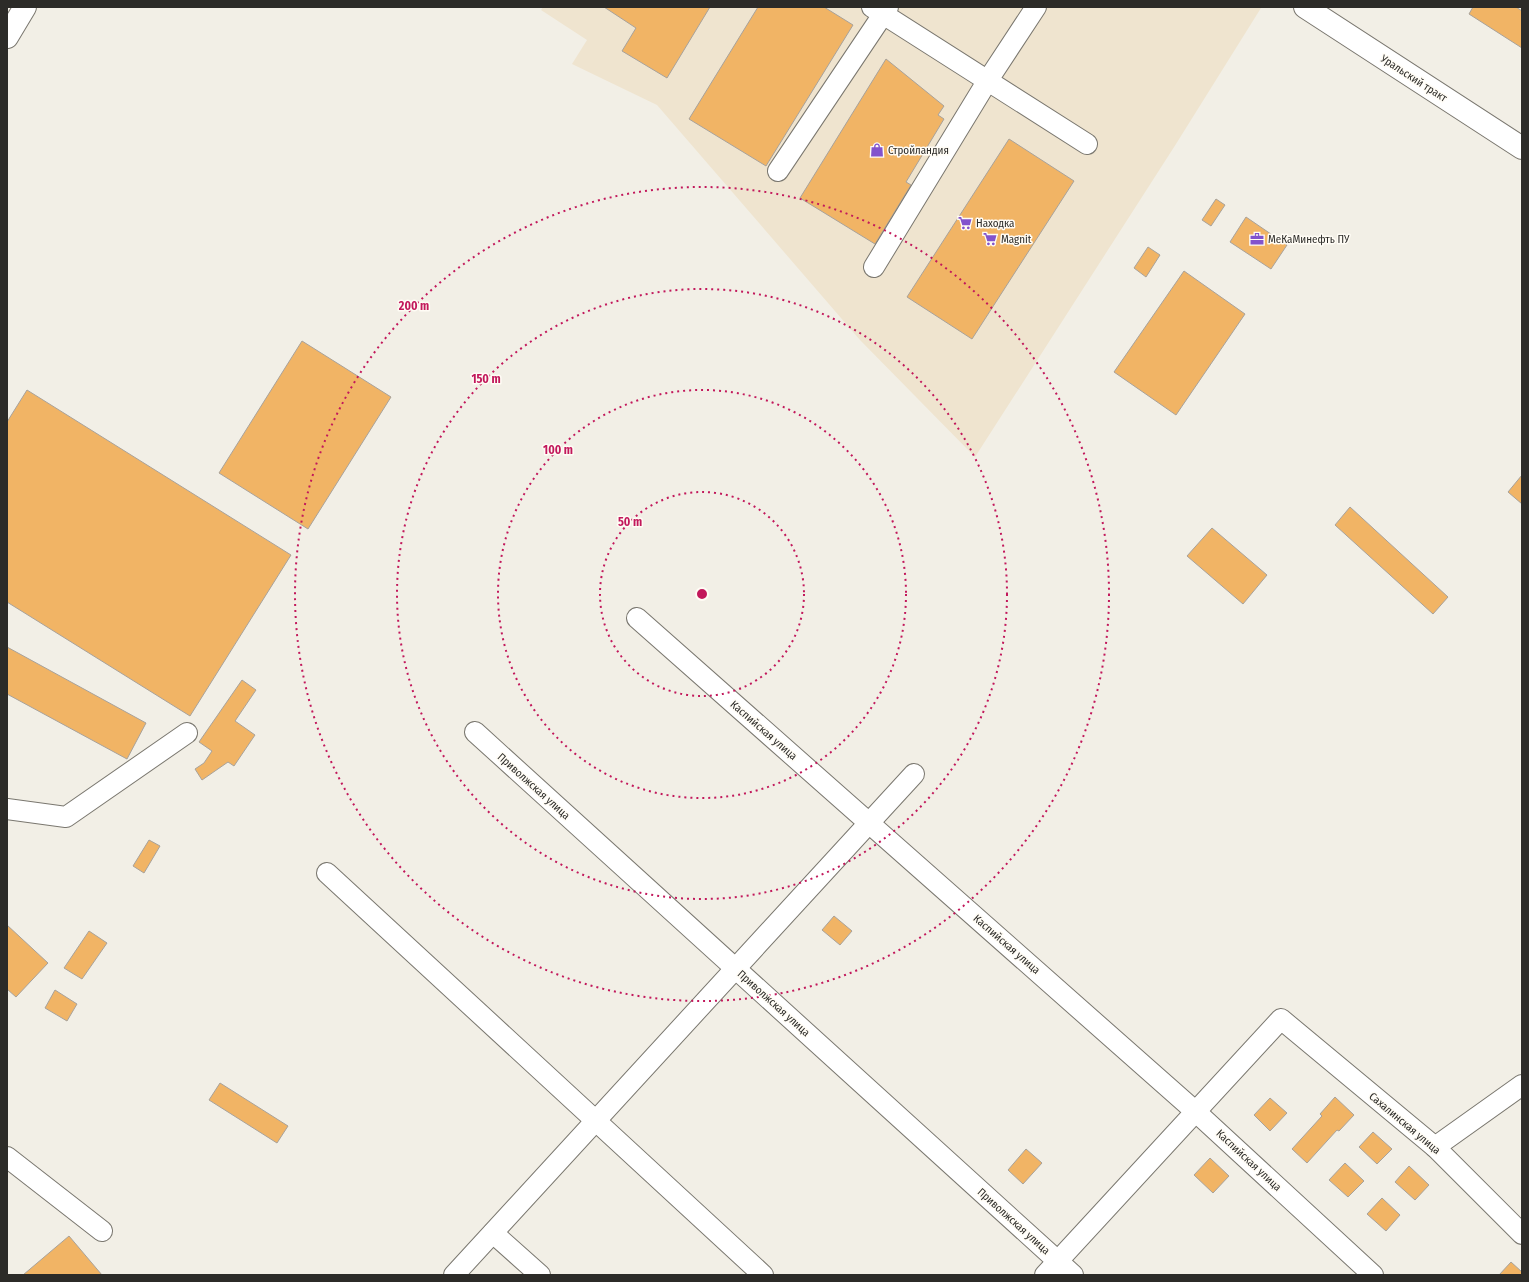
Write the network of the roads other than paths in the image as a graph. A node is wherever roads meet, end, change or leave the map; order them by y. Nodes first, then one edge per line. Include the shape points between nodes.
1 (25, 7) edge
2 (1036, 7) edge
3 (1305, 7) edge
4 (881, 9) edge
5 (7, 37) edge
6 (988, 80) junction
7 (1087, 144) dead end
8 (1522, 148) edge
9 (778, 171) dead end
10 (874, 267) dead end
11 (637, 618) dead end
12 (475, 732) dead end
13 (187, 733) dead end
14 (914, 774) dead end
15 (7, 809) edge
16 (869, 823) junction
17 (327, 873) dead end
18 (736, 968) junction
19 (1522, 1085) edge
20 (1196, 1112) junction
21 (596, 1121) junction
22 (1435, 1147) junction
23 (7, 1157) edge
24 (102, 1231) dead end
25 (493, 1233) junction
26 (1522, 1234) edge
27 (1052, 1268) edge
28 (454, 1275) edge
29 (540, 1275) edge
30 (763, 1275) edge
31 (1073, 1275) edge
32 (1373, 1275) edge

1 - 5 main road
2 - 6 street
3 - 8 main road, Уральский тракт
4 - 6 street
4 - 9 street
6 - 7 street
6 - 10 street
11 - 16 street, Каспийская улица
12 - 18 street, Приволжская улица
13 - 15 street via 66,817
14 - 16 street
16 - 18 street
16 - 20 street, Каспийская улица
17 - 21 street
18 - 21 street
18 - 27 street, Приволжская улица
19 - 22 street
20 - 22 street, Сахалинская улица via 1281,1019
20 - 27 street
20 - 32 street, Каспийская улица
21 - 25 street
21 - 30 street
22 - 26 street, Сахалинская улица
23 - 24 street
25 - 28 street
25 - 29 street
27 - 31 street, Приволжская улица

